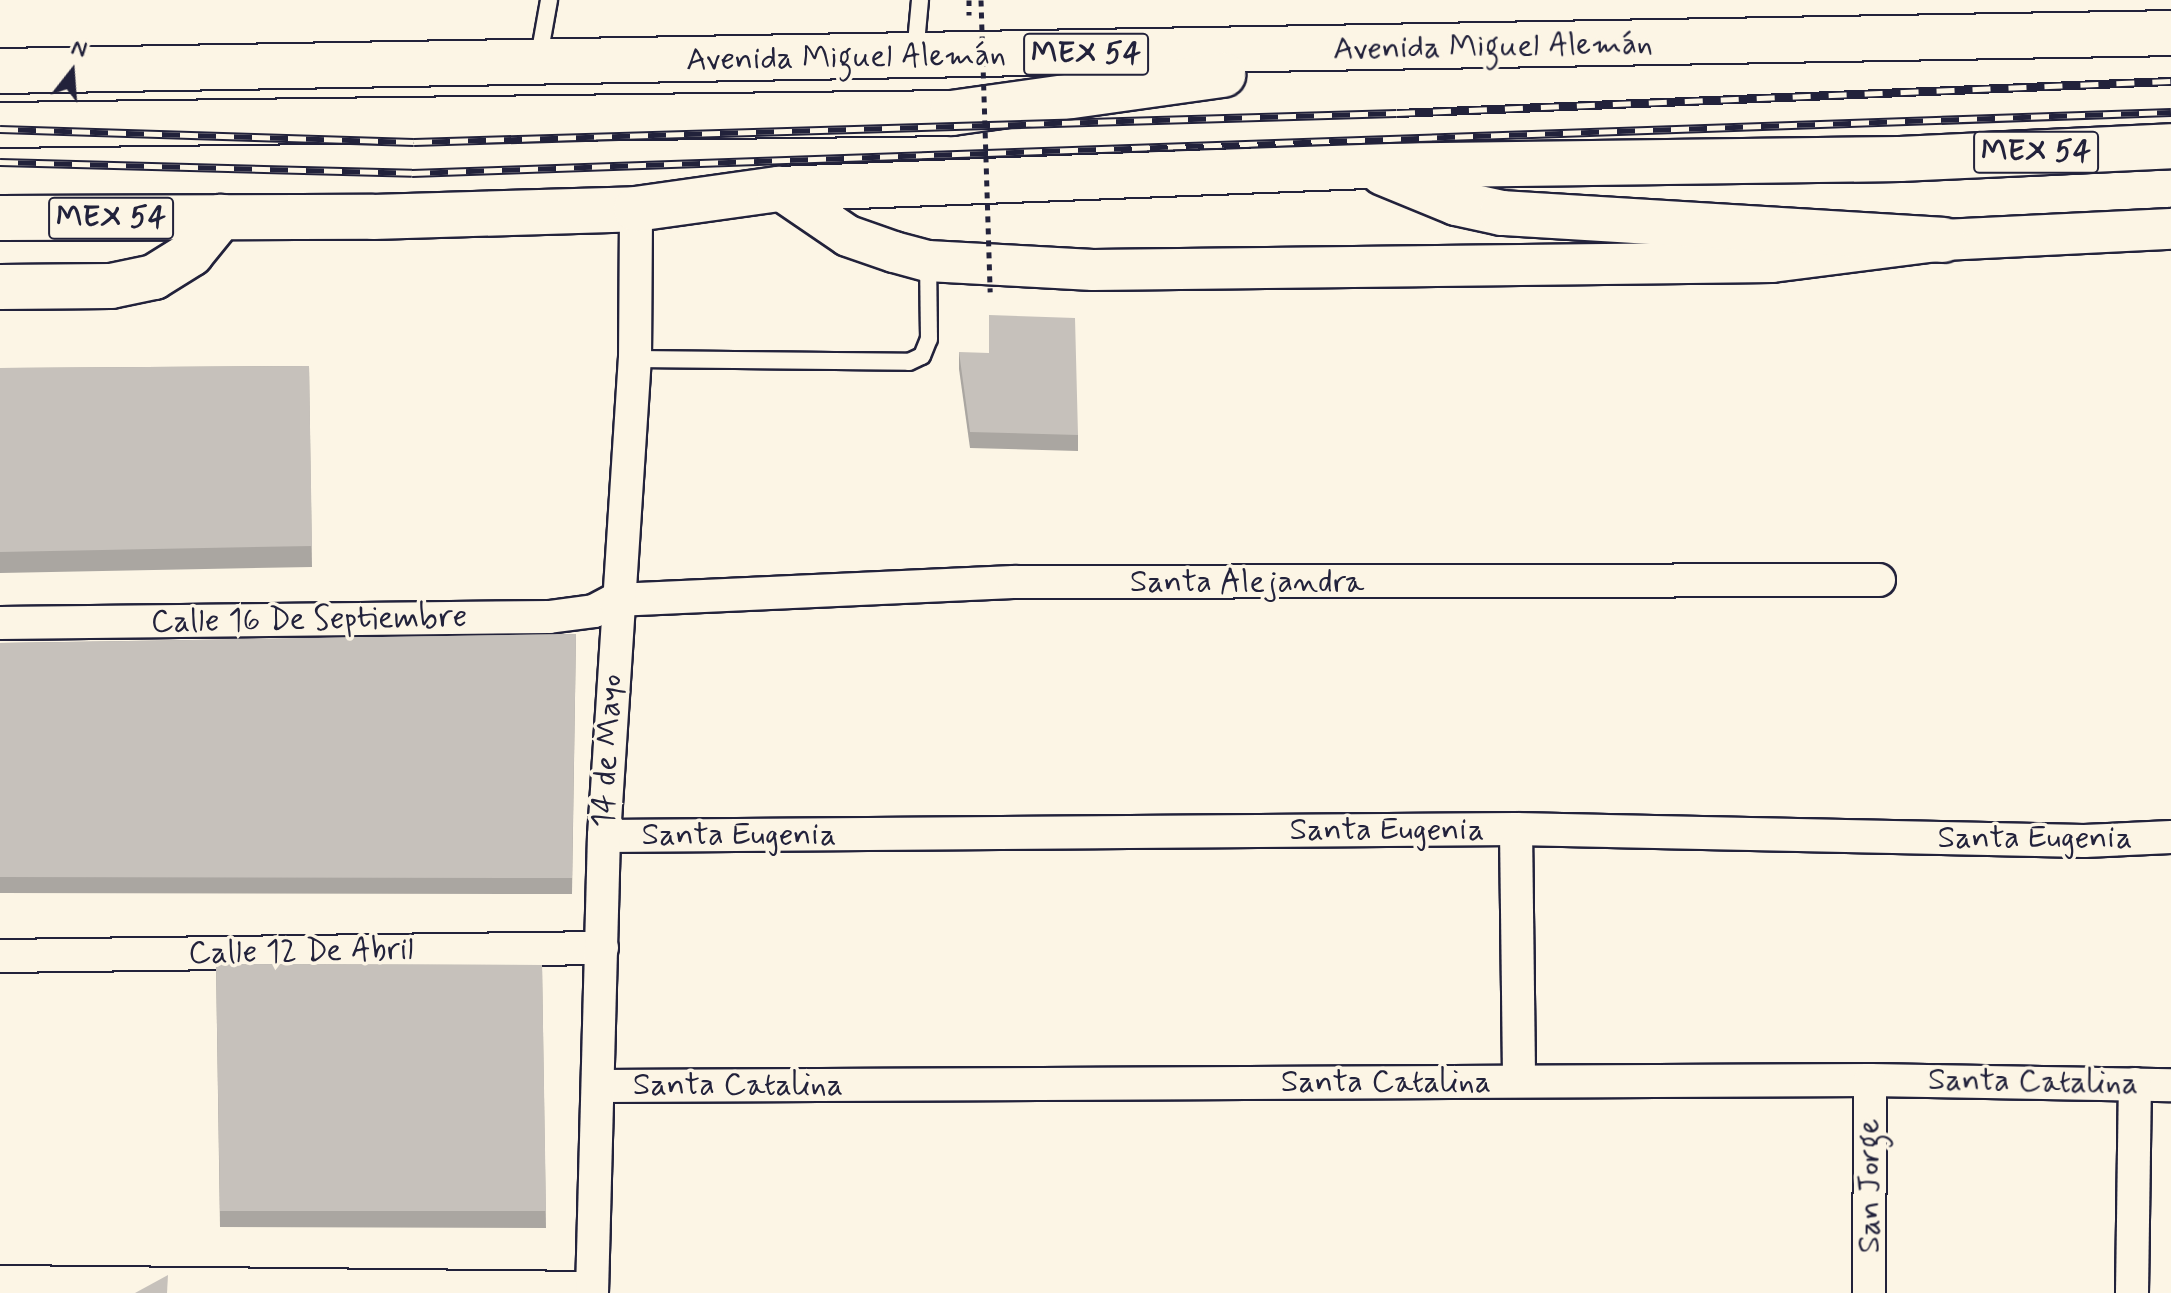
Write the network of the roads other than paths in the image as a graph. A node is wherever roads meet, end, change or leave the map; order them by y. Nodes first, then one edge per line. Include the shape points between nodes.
1 (549, 0) edge
2 (920, 0) edge
3 (2171, 33) edge
4 (1411, 49) junction
5 (915, 57) junction
6 (538, 63) junction
7 (12, 74) edge
8 (0, 125) edge
9 (2171, 146) edge
10 (1366, 166) junction
11 (779, 189) junction
12 (636, 209) junction
13 (5, 216) edge
14 (221, 217) junction
15 (2171, 229) edge
16 (1943, 240) junction
17 (928, 261) junction
18 (0, 287) edge
19 (635, 359) junction
20 (1879, 580) dead end
21 (615, 600) junction
22 (0, 623) edge
23 (1516, 829) junction
24 (604, 836) junction
25 (2171, 837) edge
26 (602, 948) junction
27 (0, 956) edge
28 (1870, 1080) junction
29 (1519, 1081) junction
30 (2135, 1084) junction
31 (2171, 1085) edge
32 (600, 1086) junction
33 (0, 1282) edge
34 (238, 1289) edge
35 (592, 1290) edge
36 (1869, 1293) edge
37 (2132, 1293) edge

1 - 6 lane
2 - 5 lane
3 - 4 highway, Avenida Miguel Alemán / MEX 54
4 - 5 highway, Avenida Miguel Alemán / MEX 54
4 - 8 highway via 952,113 501,123
5 - 6 highway, Avenida Miguel Alemán / MEX 54
6 - 7 highway, Avenida Miguel Alemán / MEX 54
9 - 10 highway, MEX 54 via 1900,159
10 - 11 highway, MEX 54
10 - 16 highway via 1456,203 1502,213
11 - 12 highway, MEX 54
11 - 17 street via 848,236
12 - 14 highway, MEX 54
12 - 19 street, 14 de Mayo
13 - 14 highway, MEX 54
14 - 18 highway via 191,254 154,277 111,286
15 - 16 street
16 - 17 street via 1830,257 1718,264 1093,270
17 - 19 lane via 929,339 922,356 909,362
19 - 21 street, 14 de Mayo
20 - 21 street, Santa Alejandra via 1014,582
21 - 22 street, Calle 16 De Septiembre via 594,611 549,617
21 - 24 street, 14 de Mayo
23 - 24 street, Santa Eugenia
23 - 25 street, Santa Eugenia via 2084,841
23 - 29 street
24 - 26 street, 14 de Mayo
26 - 27 street, Calle 12 De Abril
26 - 32 street, 14 de Mayo
28 - 29 street, Santa Catalina
28 - 30 street, Santa Catalina
28 - 36 street, San Jorge
29 - 32 street, Santa Catalina
30 - 31 street, Santa Catalina
30 - 37 street
32 - 35 street, 14 de Mayo
33 - 34 street
34 - 35 street

